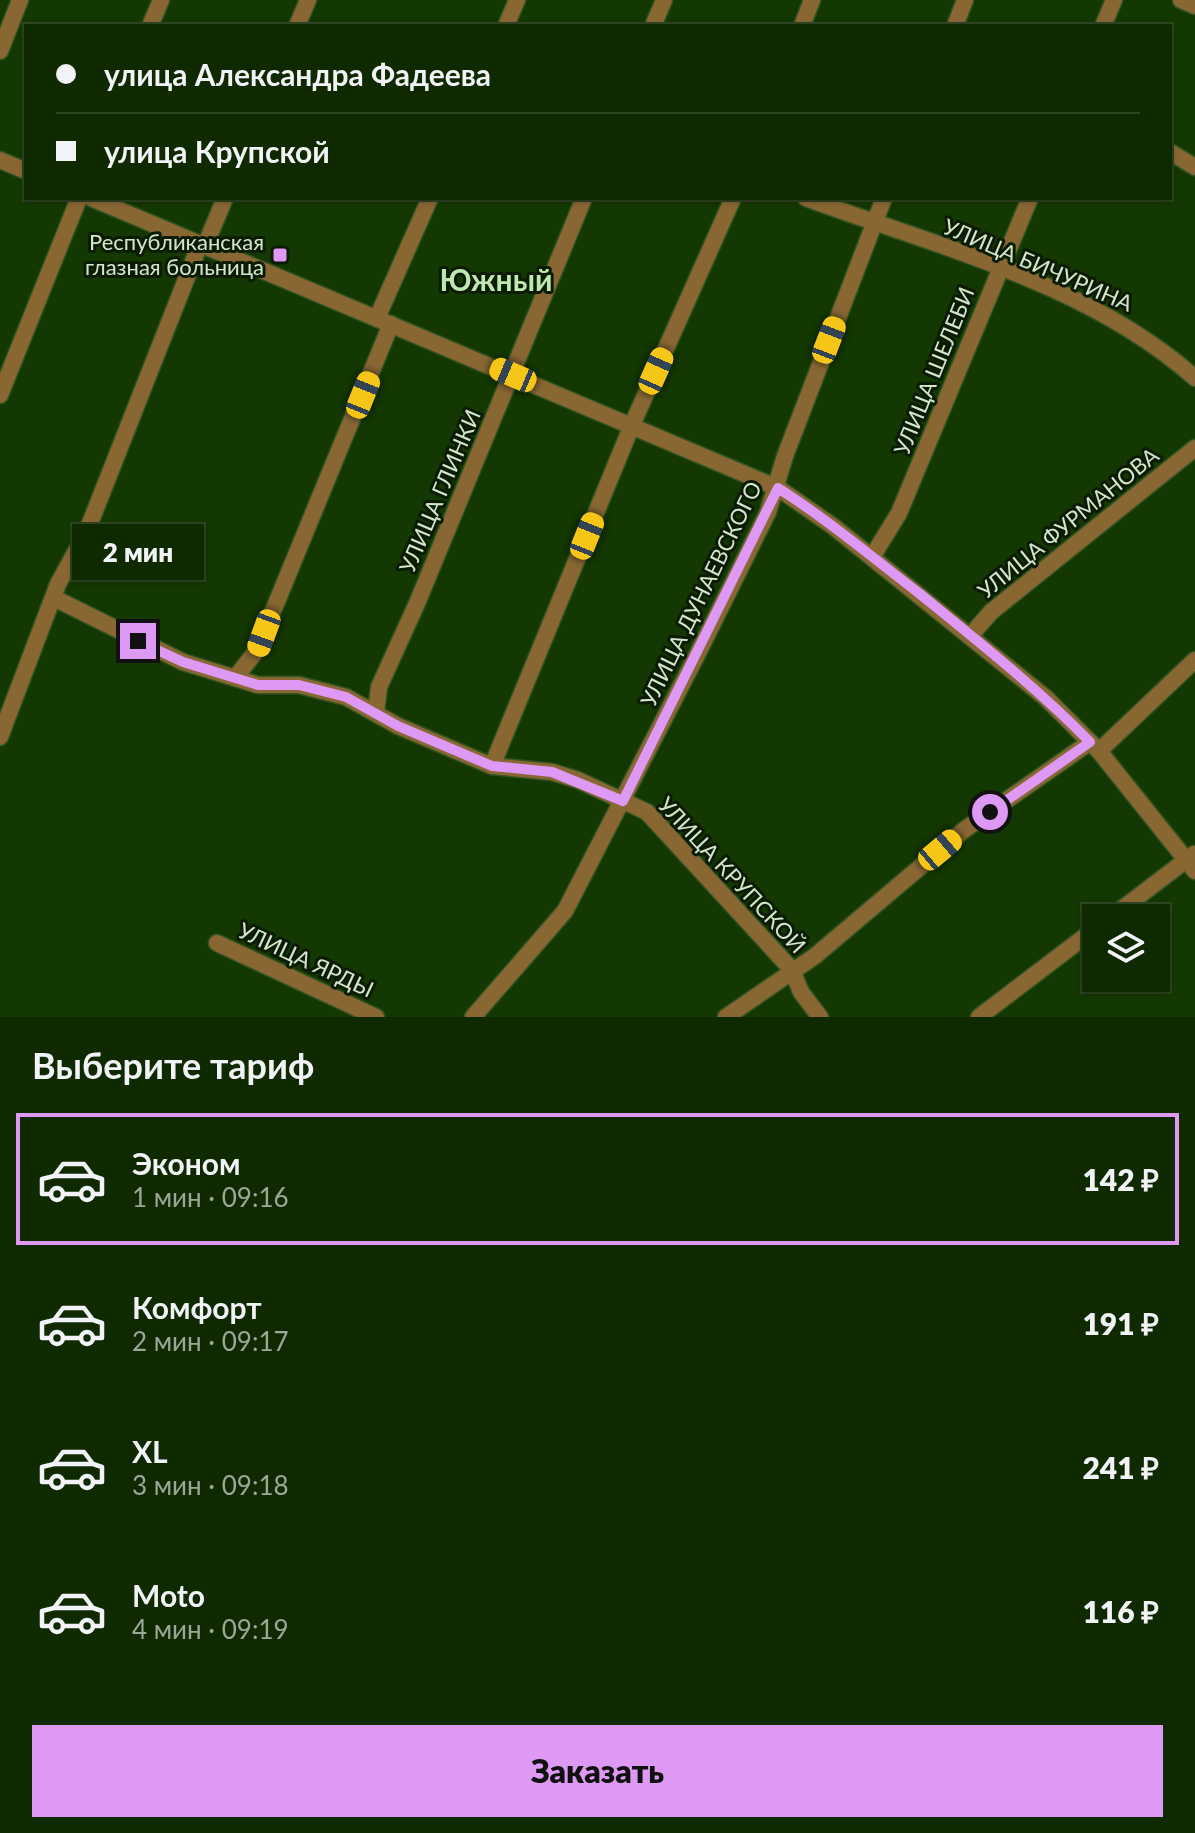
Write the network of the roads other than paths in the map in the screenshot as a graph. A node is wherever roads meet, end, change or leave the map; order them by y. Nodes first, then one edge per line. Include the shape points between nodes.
1 (20, 0) edge
2 (161, 0) edge
3 (308, 0) edge
4 (517, 0) edge
5 (664, 0) edge
6 (812, 0) edge
7 (965, 0) edge
8 (1114, 0) edge
9 (1181, 0) edge
10 (1195, 6) edge
11 (151, 24) edge
12 (298, 24) edge
13 (507, 24) edge
14 (654, 24) edge
15 (803, 24) edge
16 (956, 24) edge
17 (1104, 24) edge
18 (0, 51) edge
19 (1172, 153) edge
20 (0, 160) edge
21 (1195, 167) edge
22 (24, 170) edge
23 (78, 200) edge
24 (96, 200) edge
25 (224, 200) edge
26 (429, 200) edge
27 (583, 200) edge
28 (732, 200) edge
29 (811, 200) edge
30 (883, 200) edge
31 (1029, 200) edge
32 (874, 223) junction
33 (203, 245) junction
34 (999, 268) junction
35 (384, 321) junction
36 (513, 375) junction
37 (1195, 378) edge
38 (0, 395) edge
39 (632, 425) junction
40 (1195, 448) edge
41 (778, 488) junction
42 (872, 557) junction
43 (54, 598) junction
44 (971, 635) junction
45 (1195, 660) edge
46 (235, 678) junction
47 (376, 712) junction
48 (0, 737) edge
49 (1094, 747) junction
50 (492, 766) junction
51 (623, 801) junction
52 (1192, 861) edge
53 (1130, 904) edge
54 (1082, 939) edge
55 (217, 943) dead end
56 (792, 970) junction
57 (376, 1017) edge
58 (473, 1017) edge
59 (726, 1017) edge
60 (820, 1017) edge
61 (979, 1017) edge

1 - 18 street
2 - 11 street
3 - 12 street
4 - 13 street
5 - 14 street
6 - 15 street
7 - 16 street
8 - 17 street
9 - 10 street
19 - 21 street
20 - 22 street
23 - 38 street
24 - 33 street
25 - 33 street
26 - 35 street
27 - 36 street, УЛИЦА ГЛИНКИ
28 - 39 street
29 - 32 street, УЛИЦА БИЧУРИНА
30 - 32 street, УЛИЦА ДУНАЕВСКОГО
31 - 34 street, УЛИЦА ШЕЛЕБИ
32 - 34 street, УЛИЦА БИЧУРИНА
32 - 41 street, УЛИЦА ДУНАЕВСКОГО via 785,456
33 - 35 street
33 - 43 street via 87,531
34 - 37 street, УЛИЦА БИЧУРИНА via 1108,315 1156,343
34 - 42 street, УЛИЦА ШЕЛЕБИ via 899,513
35 - 36 street
35 - 46 street via 257,650
36 - 39 street
36 - 47 street, УЛИЦА ГЛИНКИ via 379,687
39 - 41 street
39 - 50 street
40 - 44 street, УЛИЦА ФУРМАНОВА via 991,612
41 - 42 street
41 - 51 street, УЛИЦА ДУНАЕВСКОГО
42 - 44 street
43 - 46 street, УЛИЦА КРУПСКОЙ via 183,662
43 - 48 street
44 - 49 street
45 - 49 street
46 - 47 street, УЛИЦА КРУПСКОЙ via 258,685 299,685 346,697
47 - 50 street, УЛИЦА КРУПСКОЙ
49 - 52 street
49 - 56 street via 964,830
50 - 51 street, УЛИЦА КРУПСКОЙ via 552,772
51 - 56 street, УЛИЦА КРУПСКОЙ via 647,812
51 - 58 street, УЛИЦА ДУНАЕВСКОГО via 565,911
52 - 53 street
54 - 61 street
55 - 57 street, УЛИЦА ЯРДЫ
56 - 59 street
56 - 60 street, УЛИЦА КРУПСКОЙ

